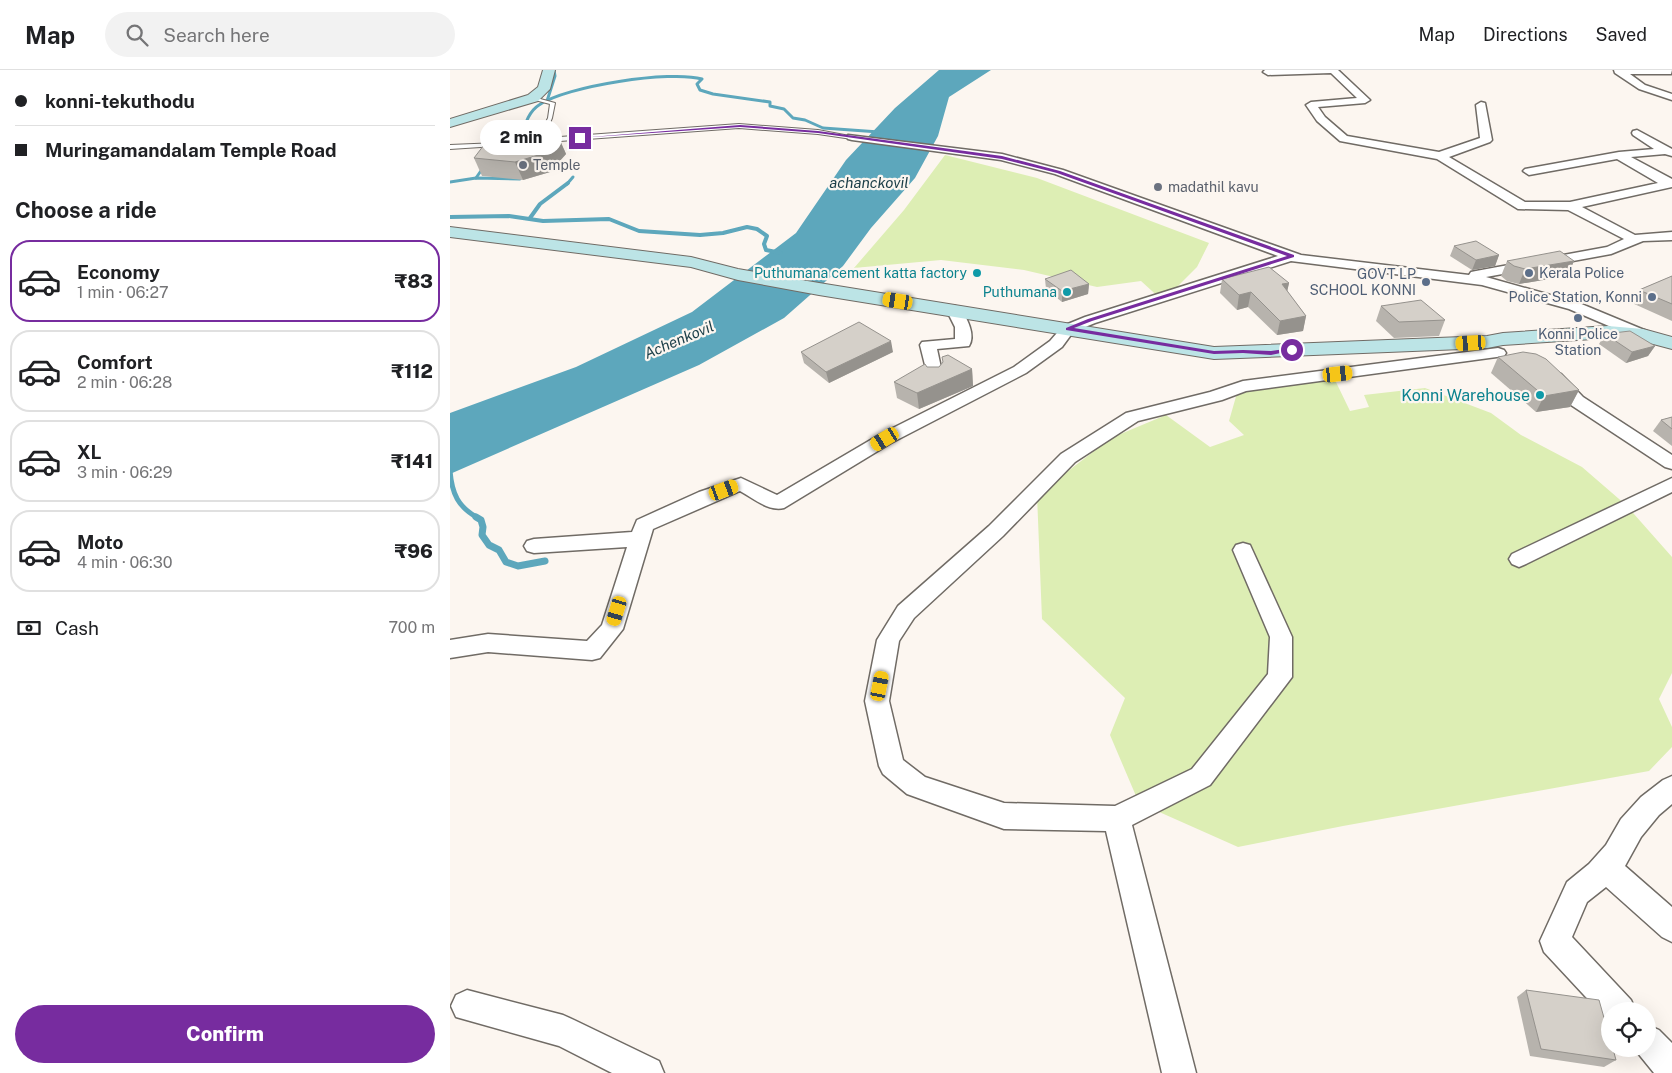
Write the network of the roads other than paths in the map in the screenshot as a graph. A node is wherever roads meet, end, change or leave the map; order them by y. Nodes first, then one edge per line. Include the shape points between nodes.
1 (549, 70) edge
2 (1332, 70) edge
3 (1618, 71) edge
4 (1670, 71) edge
5 (1268, 72) dead end
6 (1672, 97) edge
7 (533, 98) junction
8 (1481, 105) dead end
9 (450, 123) edge
10 (1637, 133) dead end
11 (852, 137) joint
12 (540, 140) junction
13 (531, 141) edge
14 (504, 143) edge
15 (450, 147) edge
16 (1669, 152) edge
17 (1440, 156) junction
18 (1619, 156) junction
19 (1529, 171) dead end
20 (1669, 183) edge
21 (1570, 206) junction
22 (450, 232) edge
23 (1672, 236) edge
24 (1635, 240) junction
25 (1292, 256) junction
26 (1476, 274) dead end
27 (946, 309) junction
28 (1068, 329) junction
29 (1643, 335) junction
30 (1672, 343) edge
31 (1500, 352) junction
32 (1539, 367) edge
33 (935, 377) edge
34 (1672, 463) edge
35 (1672, 484) edge
36 (640, 539) junction
37 (534, 546) dead end
38 (1243, 550) dead end
39 (1519, 559) dead end
40 (450, 649) edge
41 (1672, 788) edge
42 (1117, 819) junction
43 (1604, 867) junction
44 (1672, 927) edge
45 (1612, 1002) edge
46 (467, 1006) dead end
47 (1656, 1050) edge
48 (1672, 1068) edge
49 (648, 1073) edge
50 (1179, 1073) edge

1 - 7 main road via 544,89
2 - 5 street
2 - 17 street via 1365,100 1311,105 1321,119 1344,139
3 - 4 street
3 - 6 street via 1642,87
7 - 9 main road
7 - 12 lane via 553,103
8 - 17 street via 1486,140
10 - 16 street
11 - 12 lane via 740,126
11 - 25 street via 1002,157 1059,172
12 - 13 lane
14 - 15 lane
16 - 18 street
17 - 21 street via 1522,206
18 - 19 street
18 - 20 street
20 - 21 street
21 - 24 street
22 - 27 main road via 690,262 819,289
23 - 24 street
24 - 26 street via 1602,252
25 - 28 street
25 - 29 street via 1482,280 1574,306
27 - 28 main road
27 - 33 street via 963,327 963,343 928,345
28 - 31 main road via 1214,353 1292,350
28 - 36 street via 1056,344 1020,370 885,439 777,503 741,484 644,525
29 - 30 main road
29 - 31 main road via 1608,332 1503,339
31 - 42 street via 1243,386 1132,417 1068,458 996,531 906,612 888,640 877,701 892,766 916,786 1004,816
32 - 34 street via 1577,400
35 - 39 street
36 - 37 street
36 - 40 street via 612,629 592,651 488,643
38 - 42 street via 1281,637 1280,676 1201,777
41 - 43 street via 1650,806
42 - 50 street
43 - 44 street
43 - 45 street via 1577,892 1555,940
46 - 49 street via 564,1031
47 - 48 street

